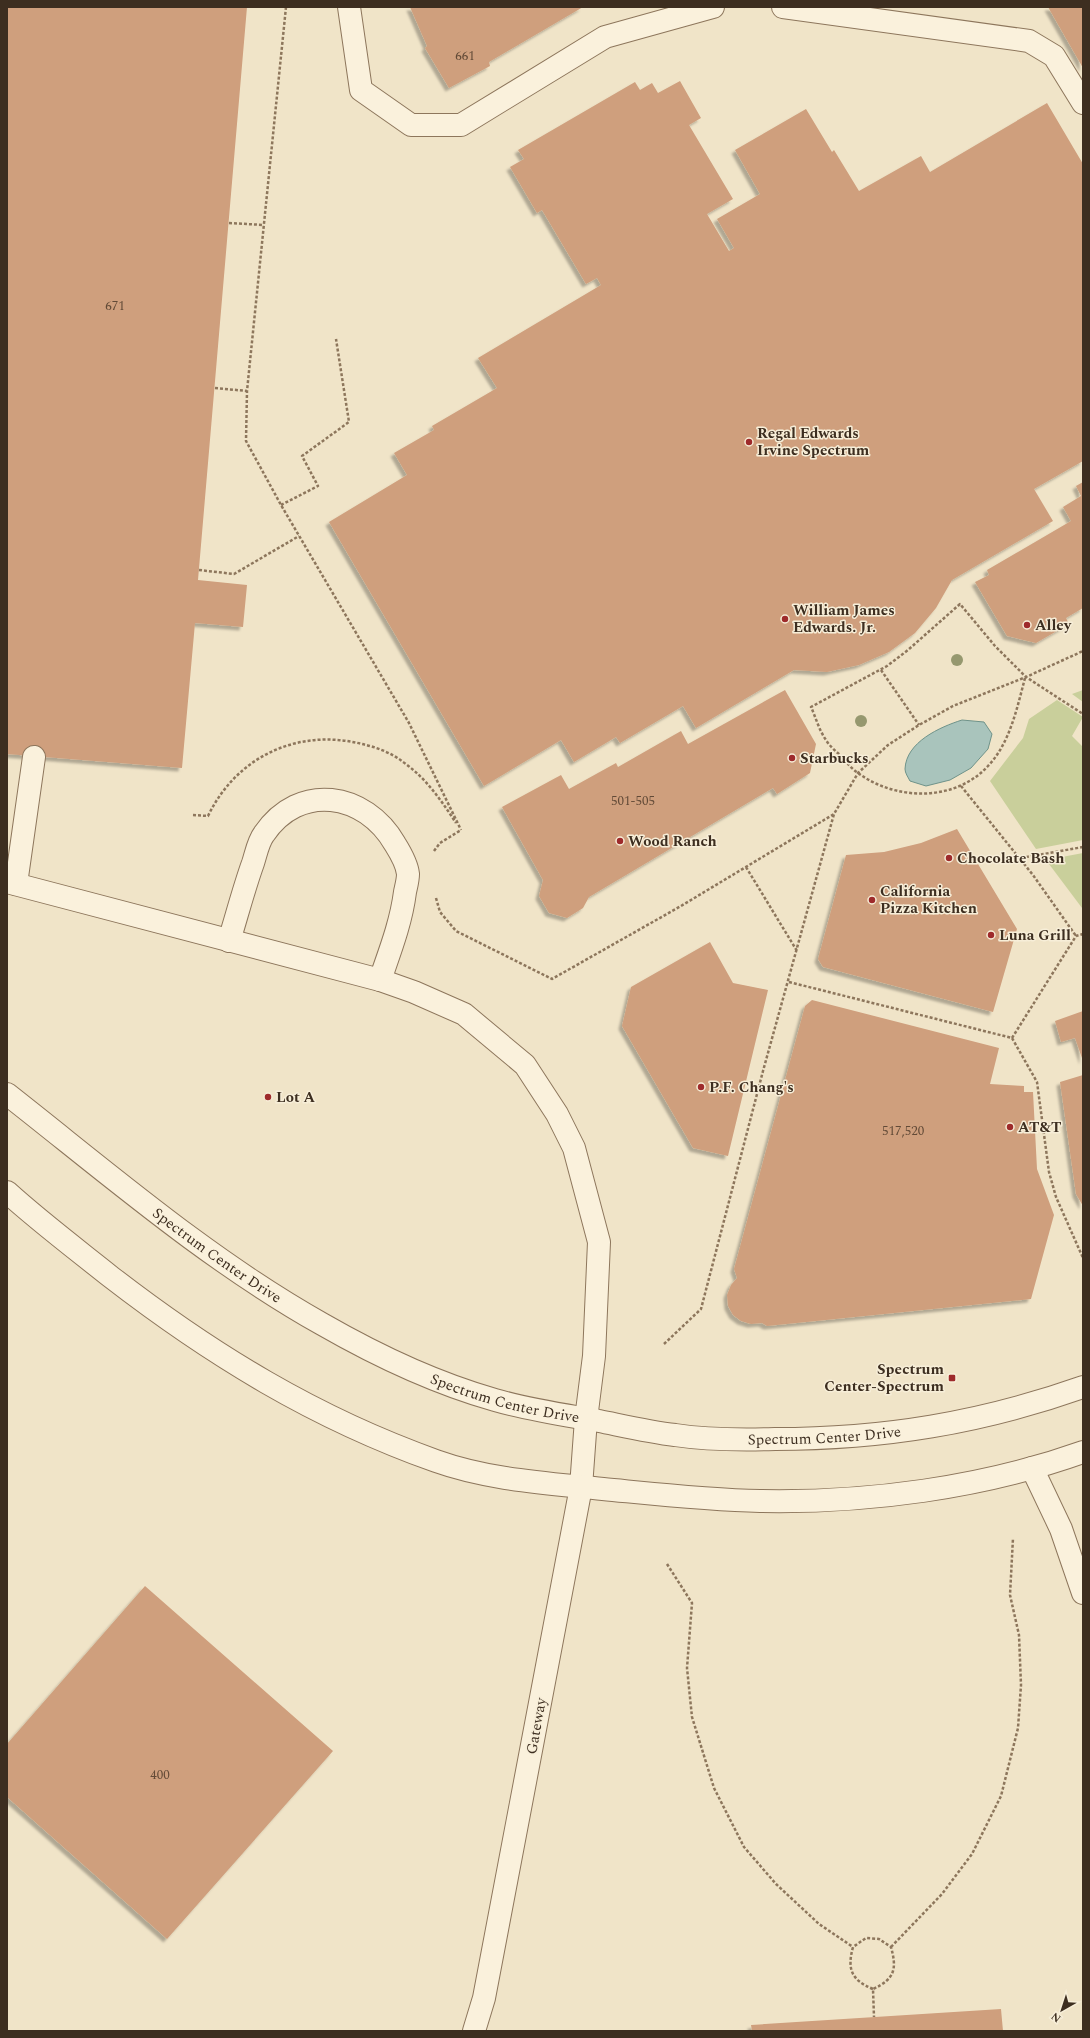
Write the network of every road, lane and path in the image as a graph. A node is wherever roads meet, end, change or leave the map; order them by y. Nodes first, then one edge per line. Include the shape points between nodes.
1 (286, 7) edge
2 (349, 7) edge
3 (713, 7) edge
4 (783, 7) edge
5 (1083, 103) edge
6 (229, 222) dead end
7 (264, 225) junction
8 (336, 339) dead end
9 (215, 388) dead end
10 (247, 391) junction
11 (281, 505) junction
12 (299, 536) junction
13 (200, 570) dead end
14 (1083, 651) edge
15 (881, 670) junction
16 (1026, 677) junction
17 (1083, 714) edge
18 (919, 725) junction
19 (34, 756) dead end
20 (858, 773) junction
21 (961, 786) junction
22 (834, 814) junction
23 (1083, 847) edge
24 (432, 855) dead end
25 (1021, 858) junction
26 (746, 867) junction
27 (12, 883) edge
28 (436, 892) dead end
29 (1083, 934) edge
30 (1076, 936) junction
31 (229, 941) junction
32 (797, 952) junction
33 (380, 980) junction
34 (789, 982) junction
35 (1012, 1038) junction
36 (7, 1094) edge
37 (7, 1192) edge
38 (1083, 1258) edge
39 (664, 1344) dead end
40 (1083, 1387) edge
41 (586, 1419) junction
42 (1083, 1452) edge
43 (1032, 1468) junction
44 (581, 1486) junction
45 (1013, 1538) dead end
46 (667, 1564) dead end
47 (1083, 1593) edge
48 (852, 1947) junction
49 (891, 1947) junction
50 (873, 1989) junction
51 (874, 2017) dead end
52 (474, 2031) edge

1 - 7 path
2 - 3 street via 361,90 411,125 461,125 605,38
4 - 5 street via 1029,41 1054,56
6 - 7 path
7 - 10 path
8 - 11 path via 349,422 302,456 318,486
9 - 10 path
10 - 11 path via 246,441
11 - 12 path
12 - 13 path via 234,574
12 - 24 path via 409,723 461,830 440,843
14 - 16 path
15 - 16 path via 960,604 995,646
15 - 18 path
15 - 20 path via 811,707 826,741
16 - 17 path
16 - 18 path via 953,706
16 - 21 path via 1014,719 997,753 988,766
18 - 20 path via 888,745
19 - 27 street
20 - 21 path via 875,782 910,793 928,795
20 - 22 path
21 - 25 path
22 - 26 path
22 - 32 path
23 - 25 path
25 - 30 path
26 - 28 path via 552,979 456,931 440,912
26 - 32 path
27 - 31 street, Gateway
29 - 30 path
30 - 35 path
31 - 33 street, Gateway
31 - 33 street via 263,835 286,811 301,803 332,799 359,808 378,821 390,835 408,874 401,917
32 - 34 path
33 - 41 street, Gateway via 464,1014 525,1065 557,1114 574,1148 599,1242 594,1356
34 - 35 path
34 - 39 path via 701,1309
35 - 38 path via 1037,1082 1049,1172 1056,1197
36 - 41 street, Spectrum Center Drive via 217,1257 323,1325 397,1363 452,1386 497,1401
37 - 44 street via 160,1314 243,1369 299,1401 402,1448 475,1473
40 - 41 street, Spectrum Center Drive via 1043,1402 963,1422 840,1438 756,1440 688,1436
41 - 44 street, Gateway
42 - 43 street
43 - 44 street via 921,1490 826,1500 713,1499
43 - 47 street via 1061,1529
44 - 52 street, Gateway via 489,1975
45 - 49 path via 1010,1595 1019,1635 1020,1685 1018,1728 1001,1796 968,1860 942,1894
46 - 48 path via 692,1603 687,1668 692,1717 714,1788 744,1847 776,1884 819,1924
48 - 49 path via 866,1938 879,1939
48 - 50 path via 849,1961 852,1974 861,1984
49 - 50 path via 894,1959 893,1974 885,1983
50 - 51 path

